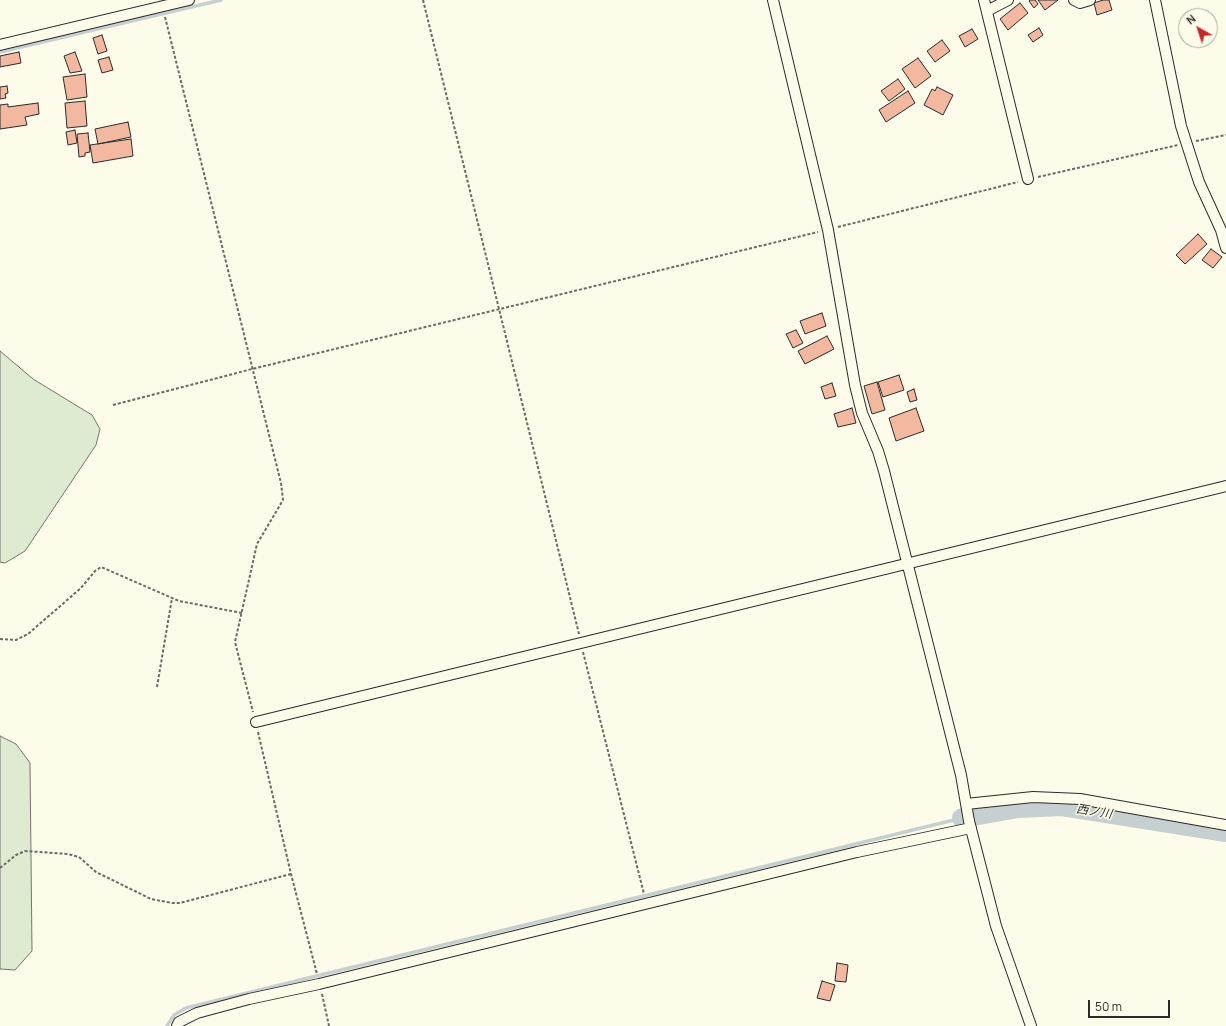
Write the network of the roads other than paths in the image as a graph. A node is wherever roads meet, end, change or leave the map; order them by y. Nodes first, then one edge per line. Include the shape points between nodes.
1 (189, 0) edge
2 (773, 0) edge
3 (984, 0) edge
4 (1008, 0) edge
5 (1074, 0) edge
6 (1090, 0) edge
7 (1155, 0) edge
8 (987, 11) junction
9 (0, 45) edge
10 (1028, 179) dead end
11 (1226, 248) edge
12 (1226, 486) edge
13 (907, 563) junction
14 (256, 722) road end
15 (968, 816) junction
16 (1226, 825) edge
17 (177, 1026) edge
18 (1031, 1026) edge

1 - 9 street
2 - 13 street via 828,230 855,385 862,413 878,451
3 - 8 street
4 - 8 street
5 - 6 street via 1080,3
7 - 11 street via 1182,126 1199,182 1221,230
8 - 10 street
12 - 13 street
13 - 14 street
13 - 15 street via 961,775
15 - 16 street via 1033,797 1054,797 1080,799
15 - 17 street via 857,852 249,999 197,1013 179,1022
15 - 18 street via 1001,942

